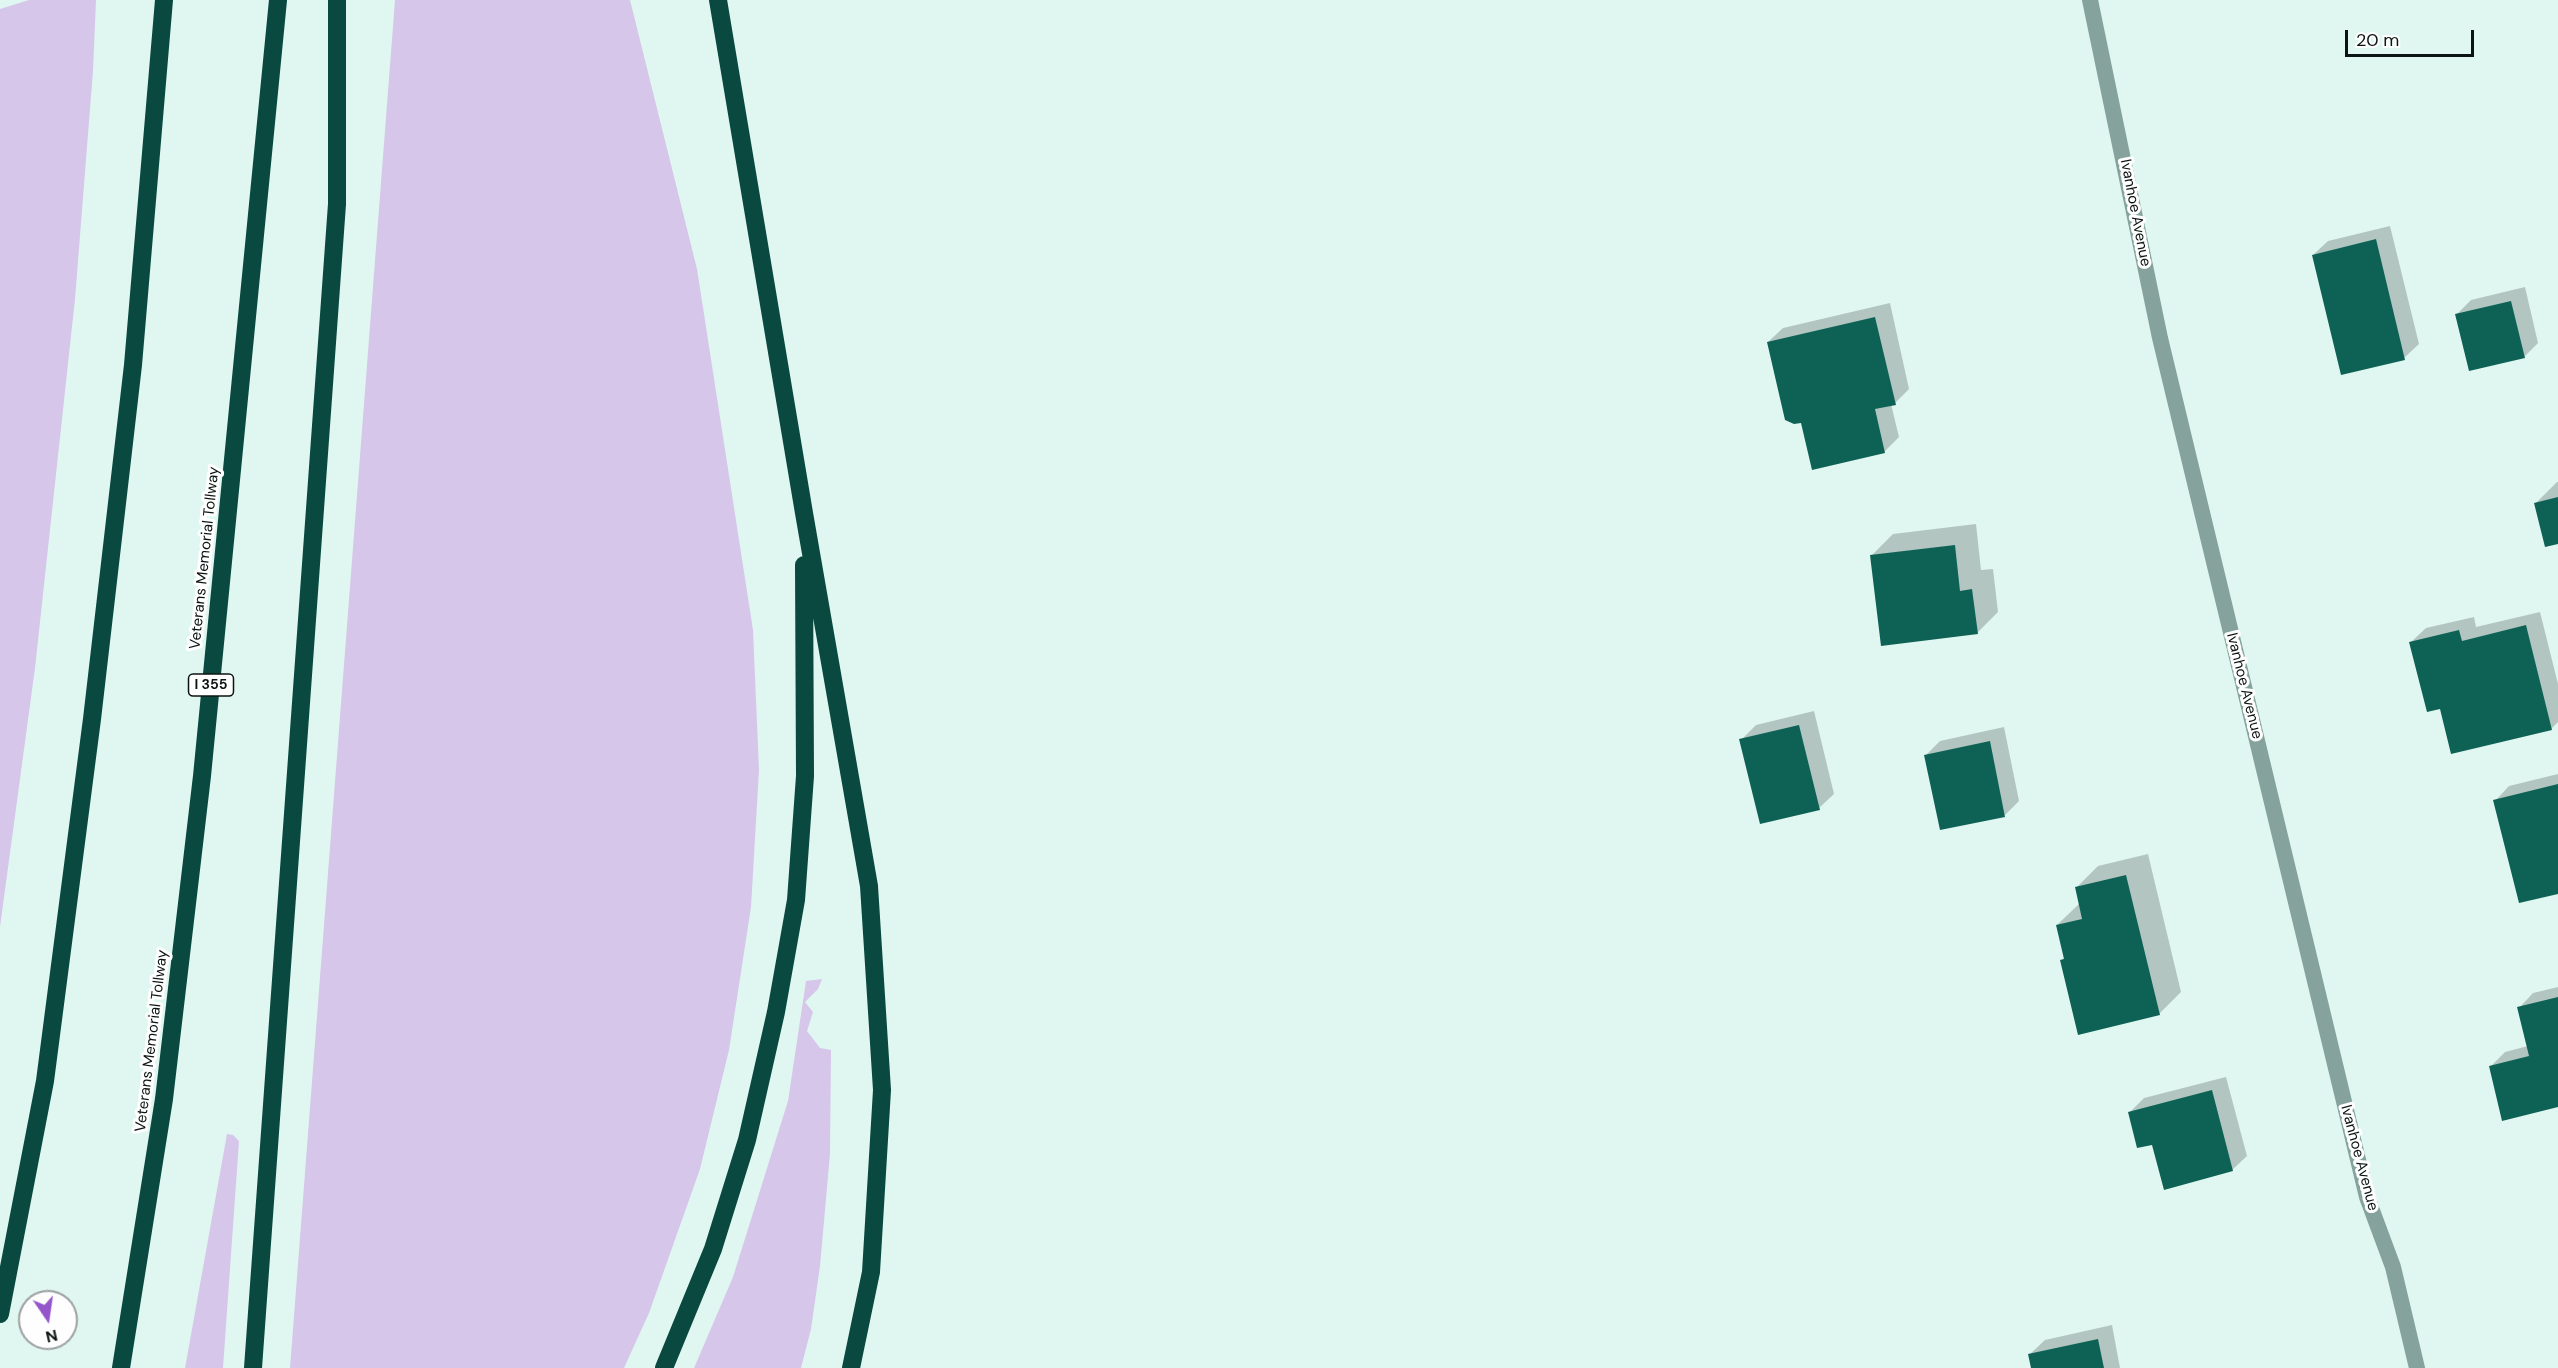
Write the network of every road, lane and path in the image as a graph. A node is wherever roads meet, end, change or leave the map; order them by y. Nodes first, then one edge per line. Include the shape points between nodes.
1 (278, 0) edge
2 (337, 0) edge
3 (718, 0) edge
4 (2090, 0) edge
5 (163, 9) edge
6 (804, 513) junction
7 (0, 1314) edge
8 (121, 1368) edge
9 (253, 1368) edge
10 (664, 1368) edge
11 (850, 1368) edge
12 (2417, 1368) edge

1 - 8 highway, Veterans Memorial Tollway / I 355 via 202,776 164,1099
2 - 9 highway via 337,204
3 - 6 highway
4 - 12 street, Ivanhoe Avenue via 2163,350 2367,1197 2393,1267
5 - 7 highway via 133,364 92,719 45,1081
6 - 10 highway via 805,776 796,900 747,1140 713,1249
6 - 11 highway via 869,886 881,1079 871,1272

